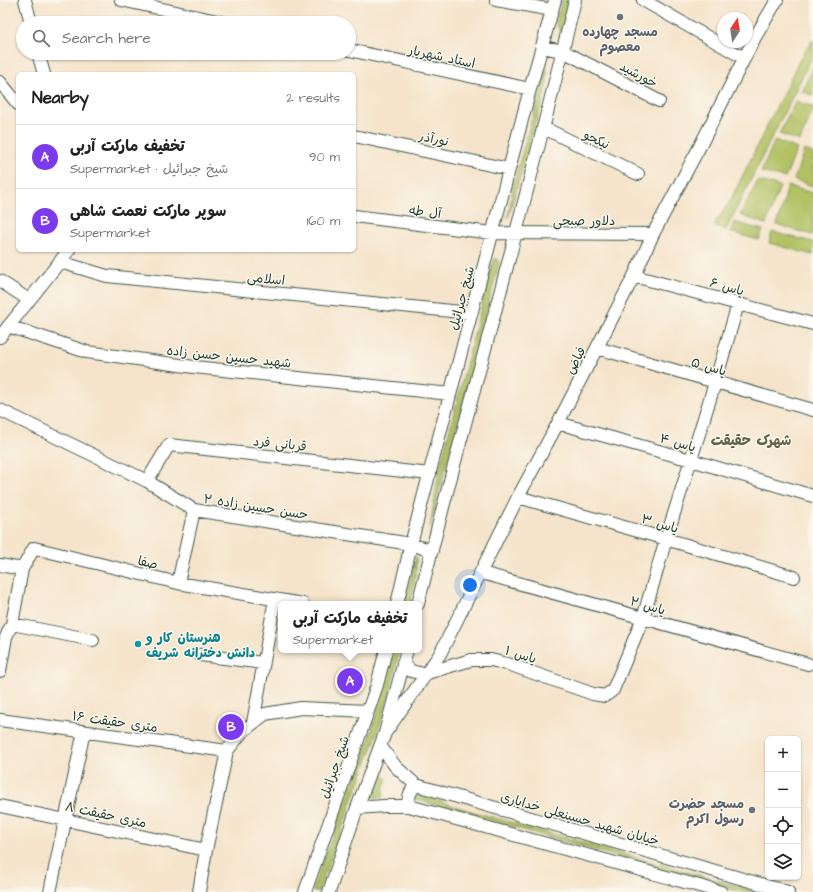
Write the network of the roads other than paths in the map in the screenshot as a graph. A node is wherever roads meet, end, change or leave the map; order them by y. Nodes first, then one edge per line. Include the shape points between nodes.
1 (25, 0) edge
2 (120, 0) edge
3 (496, 0) edge
4 (575, 0) edge
5 (642, 0) edge
6 (777, 0) edge
7 (135, 1) edge
8 (553, 5) edge
9 (29, 16) edge
10 (197, 16) edge
11 (542, 47) junction
12 (563, 51) junction
13 (356, 52) edge
14 (744, 58) junction
15 (40, 60) edge
16 (43, 72) edge
17 (0, 82) edge
18 (530, 89) junction
19 (659, 101) dead end
20 (16, 102) edge
21 (544, 128) junction
22 (356, 136) edge
23 (509, 169) junction
24 (638, 174) dead end
25 (356, 216) edge
26 (492, 233) junction
27 (515, 234) junction
28 (653, 234) junction
29 (68, 252) edge
30 (60, 262) junction
31 (634, 276) junction
32 (0, 281) edge
33 (29, 300) junction
34 (738, 304) junction
35 (471, 314) junction
36 (813, 324) edge
37 (8, 326) junction
38 (0, 337) edge
39 (596, 348) junction
40 (715, 382) junction
41 (450, 394) junction
42 (0, 410) edge
43 (813, 410) edge
44 (558, 423) junction
45 (691, 460) junction
46 (430, 474) junction
47 (147, 481) junction
48 (813, 496) edge
49 (518, 497) junction
50 (194, 510) junction
51 (666, 539) junction
52 (411, 544) junction
53 (432, 551) junction
54 (0, 565) edge
55 (22, 569) junction
56 (482, 573) junction
57 (794, 577) dead end
58 (178, 583) junction
59 (274, 599) junction
60 (286, 601) edge
61 (398, 601) edge
62 (419, 601) edge
63 (643, 618) junction
64 (12, 624) junction
65 (3, 636) edge
66 (93, 640) dead end
67 (385, 653) edge
68 (406, 653) edge
69 (200, 655) dead end
70 (263, 663) junction
71 (403, 663) junction
72 (808, 664) dead end
73 (0, 671) edge
74 (427, 673) junction
75 (368, 711) junction
76 (0, 720) edge
77 (253, 723) junction
78 (84, 731) junction
79 (385, 733) junction
80 (380, 746) junction
81 (227, 751) junction
82 (416, 785) junction
83 (0, 806) edge
84 (409, 806) junction
85 (357, 808) junction
86 (65, 820) junction
87 (206, 850) junction
88 (50, 892) edge
89 (199, 892) edge
90 (305, 892) edge
91 (329, 892) edge
92 (722, 892) edge
93 (788, 892) edge

1 - 9 street
2 - 7 street
3 - 8 street
4 - 12 street
5 - 14 street
6 - 14 street, فیاض
7 - 10 street
8 - 11 street, شیخ جبرائیل
11 - 12 street, خورشید
11 - 18 street, شیخ جبرائیل
12 - 19 street, خورشید
12 - 21 street
13 - 18 street, استاد شهریار
14 - 28 street, فیاض
15 - 16 street
17 - 20 street
18 - 23 street, شیخ جبرائیل
21 - 24 street, نیکجو
21 - 27 street
22 - 23 street, نورآذر
23 - 26 street, شیخ جبرائیل
25 - 26 street, آل طه
26 - 27 street, آل طه
26 - 35 street, شیخ جبرائیل
27 - 28 street, دلاور صبحی
27 - 53 street
28 - 31 street, فیاض
29 - 30 street
30 - 33 street
30 - 35 street, اسلامی via 107,276
31 - 34 street, یاس ۶
31 - 39 street, فیاض
32 - 33 street
33 - 37 street
34 - 36 street, یاس ۶
34 - 40 street
35 - 41 street, شیخ جبرائیل
37 - 38 street
37 - 41 street, شهید حسین حسن زاده via 87,352 194,367
39 - 40 street, یاس ۵
39 - 44 street, فیاض
40 - 43 street, یاس ۵
40 - 45 street
41 - 46 street, شیخ جبرائیل
42 - 47 street, حسن حسین زاده ۲
44 - 45 street, یاس ۴
44 - 49 street, فیاض
45 - 48 street, یاس ۴
45 - 51 street
46 - 47 street, قربانی فرد via 169,445
46 - 52 street, شیخ جبرائیل
47 - 50 street, حسن حسین زاده ۲
49 - 51 street, یاس ۳
49 - 56 street, فیاض
50 - 52 street, حسن حسین زاده ۲
50 - 58 street
51 - 57 street, یاس ۳
51 - 63 street
52 - 53 street, حسن حسین زاده ۲
52 - 61 street, شیخ جبرائیل
53 - 62 street
54 - 55 street
55 - 58 street, صفا via 34,548
55 - 64 street
56 - 63 street, یاس ۲
56 - 74 street, فیاض via 440,654
58 - 59 street, صفا
59 - 60 street, صفا
59 - 70 street
63 - 72 street, یاس ۲
63 - 74 street, یاس ۱ via 613,690 605,696 511,664 491,660 471,660
64 - 65 street
64 - 66 street
65 - 73 street
67 - 75 street, شیخ جبرائیل
68 - 71 street
69 - 70 street
70 - 77 street
71 - 74 street via 411,671
71 - 79 street
74 - 79 street, فیاض
75 - 77 street via 301,708 265,714
75 - 90 street, شیخ جبرائیل
76 - 78 street, ۱۶ متری حقیقت
77 - 81 street
78 - 81 street, ۱۶ متری حقیقت
78 - 86 street
79 - 80 street
80 - 82 street, خیابان شهید حسینعلی خدایاری via 396,767
80 - 85 street
81 - 87 street
82 - 84 street via 410,792
82 - 93 street, خیابان شهید حسینعلی خدایاری
83 - 86 street, ۸ متری حقیقت
84 - 85 street
84 - 92 street
85 - 91 street
86 - 87 street, ۸ متری حقیقت
86 - 88 street
87 - 89 street

